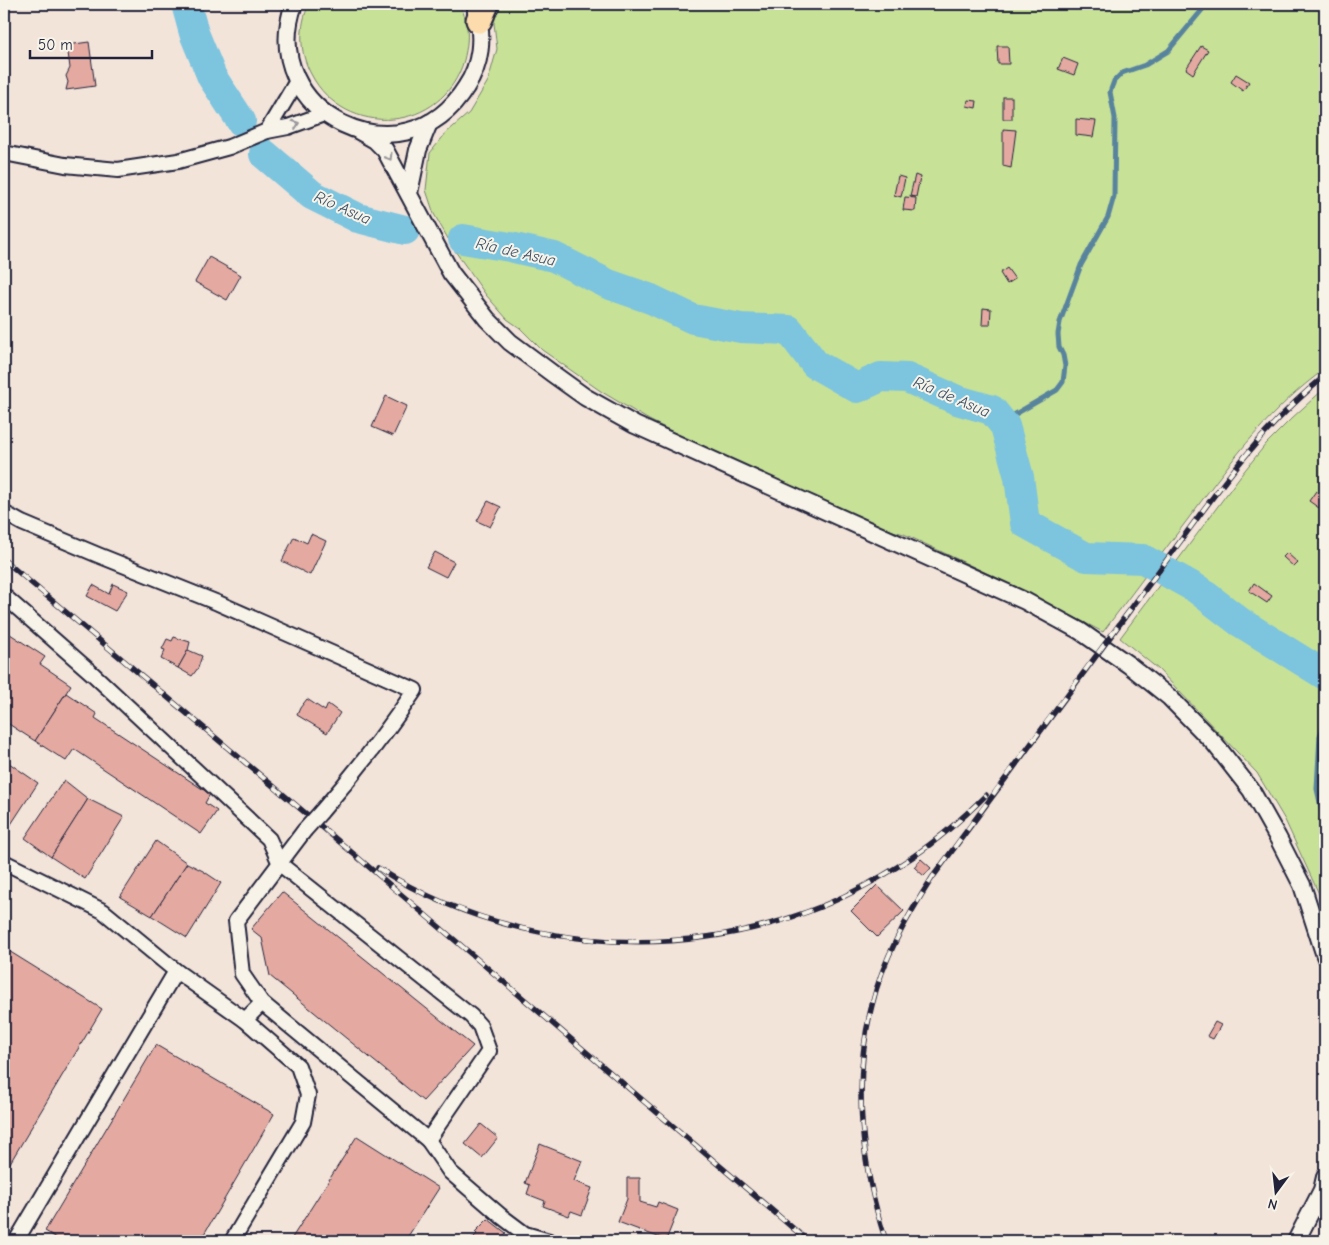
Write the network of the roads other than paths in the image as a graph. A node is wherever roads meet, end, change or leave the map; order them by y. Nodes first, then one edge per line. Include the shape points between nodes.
1 (294, 4) edge
2 (480, 9) edge
3 (297, 81) junction
4 (324, 114) junction
5 (429, 123) junction
6 (267, 130) junction
7 (359, 131) junction
8 (4, 153) edge
9 (410, 193) junction
10 (4, 513) edge
11 (4, 596) edge
12 (4, 862) edge
13 (280, 864) junction
14 (1325, 956) edge
15 (176, 971) junction
16 (262, 1003) junction
17 (245, 1020) junction
18 (428, 1140) junction
19 (1325, 1177) edge
20 (16, 1241) edge
21 (232, 1241) edge
22 (549, 1241) edge
23 (1296, 1241) edge

1 - 3 street via 287,30 289,56
2 - 5 street via 481,41 471,80 446,112
3 - 4 street
3 - 6 street
6 -> 4 street via 288,127
4 - 7 street
5 - 7 street via 407,132
5 - 9 street via 418,150
6 - 8 street via 229,148 178,161 118,170 64,165
7 -> 9 street via 385,150
9 - 14 street via 451,273 487,319 510,342 585,397 635,425 1025,601 1080,632 1169,696 1215,744 1251,790 1302,885
10 - 13 street, bridge via 415,690 352,777 304,831
11 - 13 street via 94,675 269,839
12 - 15 street via 103,911
13 - 16 street via 236,921 242,974
13 - 18 street via 480,1026 489,1052
15 - 17 street
15 - 20 street
16 - 17 street
16 - 18 street
17 - 21 street via 298,1066 308,1095 303,1122
18 - 22 street via 450,1172 501,1216 525,1234
19 - 23 street via 1322,1190

